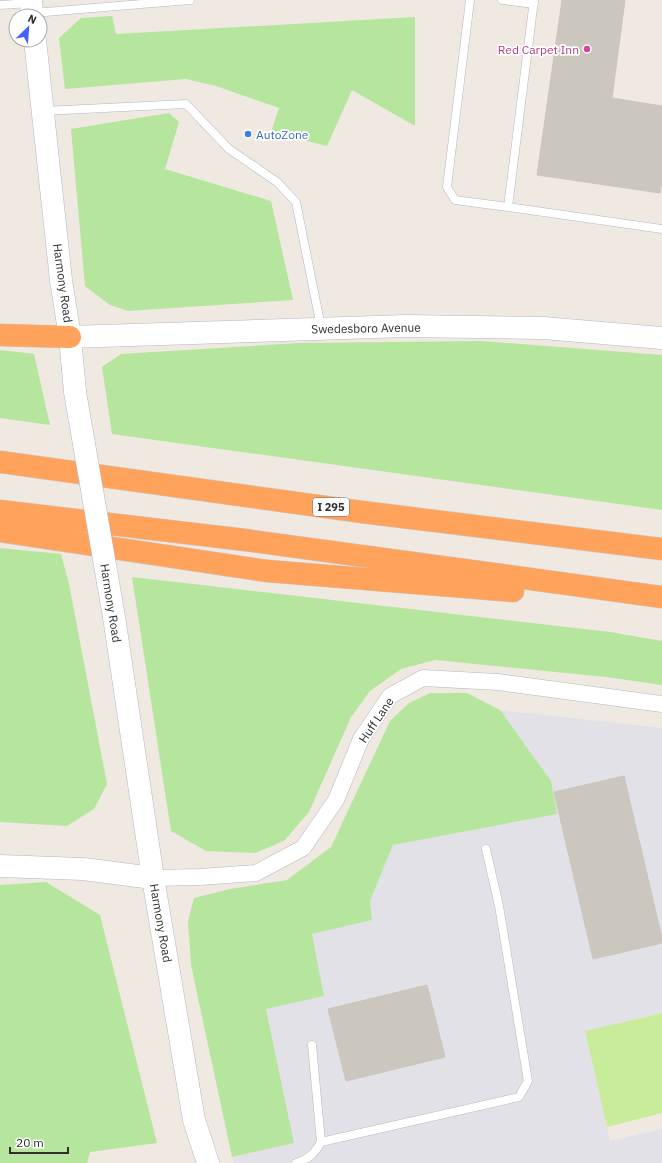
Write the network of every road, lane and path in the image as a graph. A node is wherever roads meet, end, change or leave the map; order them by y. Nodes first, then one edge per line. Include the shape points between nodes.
1 (190, 0) edge
2 (470, 0) edge
3 (502, 0) edge
4 (534, 2) edge
5 (0, 5) edge
6 (31, 8) edge
7 (36, 48) edge
8 (42, 112) junction
9 (508, 207) junction
10 (662, 229) edge
11 (321, 329) junction
12 (0, 335) edge
13 (70, 337) junction
14 (662, 338) edge
15 (0, 462) edge
16 (0, 511) edge
17 (0, 530) edge
18 (662, 549) edge
19 (662, 598) edge
20 (662, 603) edge
21 (662, 704) edge
22 (486, 849) dead end
23 (0, 866) edge
24 (153, 878) junction
25 (312, 1045) dead end
26 (321, 1142) junction
27 (208, 1163) edge
28 (296, 1163) edge

1 - 6 lane
2 - 9 lane via 447,187 455,200
3 - 4 lane
4 - 9 lane
5 - 6 lane
7 - 8 main road, Harmony Road
8 - 11 lane via 186,104 229,149 277,182 296,202
8 - 13 main road, Harmony Road via 59,265
9 - 10 lane
11 - 13 main road, Swedesboro Avenue
11 - 14 main road, Swedesboro Avenue via 405,326 542,328
12 - 13 highway
13 - 24 main road, Harmony Road, bridge via 75,392 114,617
15 - 18 highway, I 295 via 354,511
16 - 19 highway via 245,540
17 - 20 highway via 268,571
21 - 24 street, Huff Lane via 498,682 423,678 390,696 361,739 336,800 303,848 256,873
22 - 26 lane via 499,906 528,1081 519,1097
23 - 24 main road via 83,869
24 - 27 main road, Harmony Road via 194,1120
25 - 26 lane
26 - 28 lane via 315,1152

